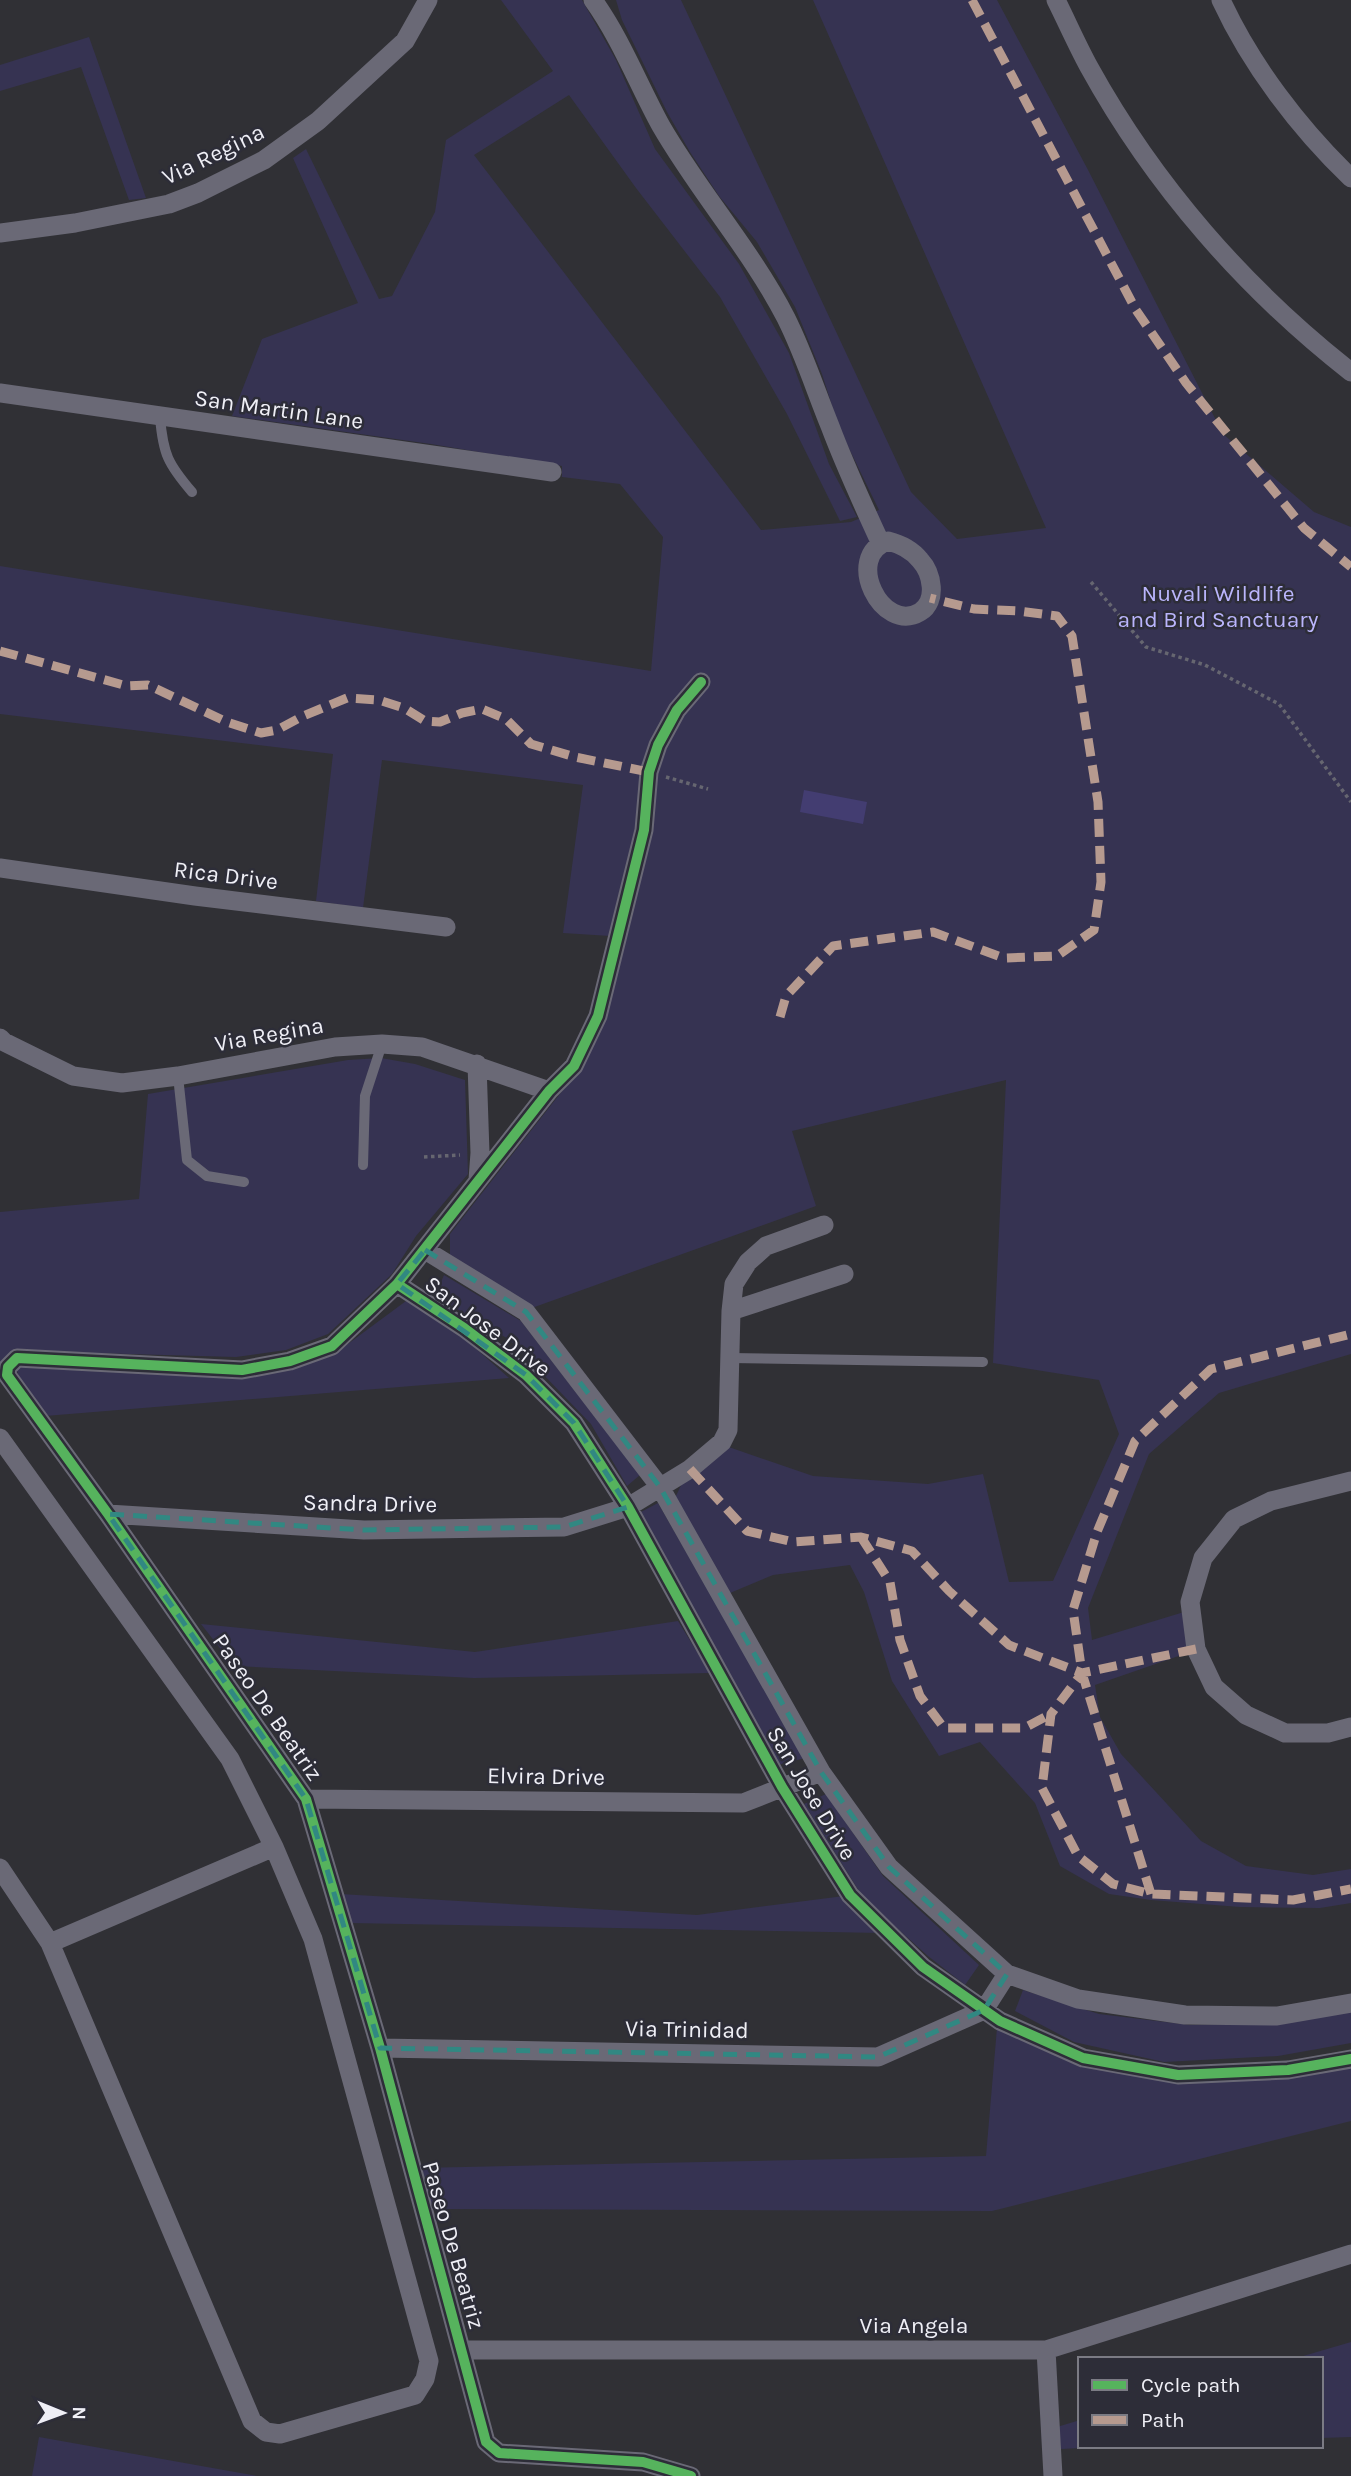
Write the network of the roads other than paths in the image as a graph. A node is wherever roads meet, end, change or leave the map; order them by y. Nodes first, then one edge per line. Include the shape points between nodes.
1 (428, 0) edge
2 (593, 0) edge
3 (602, 0) edge
4 (1056, 0) edge
5 (1221, 0) edge
6 (608, 21) junction
7 (1351, 178) edge
8 (0, 233) edge
9 (1351, 372) edge
10 (0, 393) edge
11 (160, 416) junction
12 (552, 472) dead end
13 (192, 492) dead end
14 (881, 544) dead end
15 (701, 682) dead end
16 (0, 868) edge
17 (446, 927) dead end
18 (0, 1038) edge
19 (382, 1044) junction
20 (477, 1064) junction
21 (178, 1076) junction
22 (549, 1091) junction
23 (363, 1165) dead end
24 (478, 1180) junction
25 (244, 1182) dead end
26 (824, 1225) dead end
27 (425, 1250) junction
28 (844, 1274) dead end
29 (397, 1284) junction
30 (731, 1311) junction
31 (730, 1358) junction
32 (983, 1362) dead end
33 (0, 1438) edge
34 (1351, 1481) edge
35 (660, 1487) junction
36 (628, 1507) junction
37 (107, 1514) junction
38 (1351, 1727) edge
39 (821, 1772) junction
40 (782, 1787) junction
41 (306, 1799) junction
42 (274, 1847) junction
43 (0, 1868) edge
44 (50, 1943) junction
45 (1007, 1974) junction
46 (1351, 2003) edge
47 (984, 2010) junction
48 (380, 2048) junction
49 (1351, 2059) edge
50 (1351, 2254) edge
51 (462, 2350) junction
52 (1046, 2350) junction
53 (691, 2476) edge
54 (1053, 2476) edge

1 - 8 street, Via Regina via 405,41 317,121 264,160 169,204
2 - 6 street
3 - 6 street
4 - 9 street via 1096,79 1173,195 1286,317
5 - 7 street via 1269,83
6 - 14 street via 661,125 785,316
10 - 11 street, San Martin Lane
11 - 12 street, San Martin Lane
11 - 13 lane via 169,463
15 - 22 street via 677,710 649,772 645,830 598,1016 574,1066
16 - 17 street, Rica Drive
18 - 21 street, Via Regina via 73,1076 122,1083
19 - 20 street, Via Regina via 422,1047
19 - 21 street, Via Regina via 335,1047
19 - 23 lane via 365,1096
20 - 22 street, Via Regina
20 - 24 street
21 - 25 lane via 187,1160 207,1176
22 - 24 street
24 - 27 street
26 - 30 street, Sandra Drive via 766,1246 748,1262 734,1284
27 - 29 street
27 - 35 street, San Jose Drive via 526,1312
28 - 30 street
29 - 36 street, San Jose Drive via 526,1376 574,1423
29 - 37 street, Paseo De Beatriz via 332,1346 290,1361 242,1370 17,1358 7,1375
30 - 31 street, Sandra Drive
31 - 32 lane
31 - 35 street, Sandra Drive via 728,1430 722,1442
33 - 42 street via 230,1759
34 - 38 street via 1271,1501 1234,1519 1203,1558 1190,1602 1196,1649 1214,1687 1246,1715 1285,1733 1328,1733
35 - 36 street, Sandra Drive
35 - 39 street, San Jose Drive
36 - 37 street, Sandra Drive via 564,1527 391,1530
36 - 40 street, San Jose Drive
37 - 41 street, Paseo De Beatriz
39 - 40 street, Elvira Drive
39 - 45 street, San Jose Drive via 889,1867
40 - 41 street, Elvira Drive via 743,1803
40 - 47 street, San Jose Drive via 855,1903 923,1968
41 - 48 street, Paseo De Beatriz
42 - 44 street
42 - 44 street via 313,1940 429,2361 415,2395 280,2434 266,2432 252,2421
43 - 44 street
45 - 46 street, San Jose Drive via 1078,1999 1185,2015 1277,2016
45 - 47 street
47 - 48 street, Via Trinidad via 878,2057
47 - 49 street, San Jose Drive via 1083,2058 1178,2075 1288,2070
48 - 51 street, Paseo De Beatriz
50 - 52 street, Via Angela
51 - 52 street, Via Angela
51 - 53 street, Paseo De Beatriz via 486,2442 499,2453 643,2462
52 - 54 street

